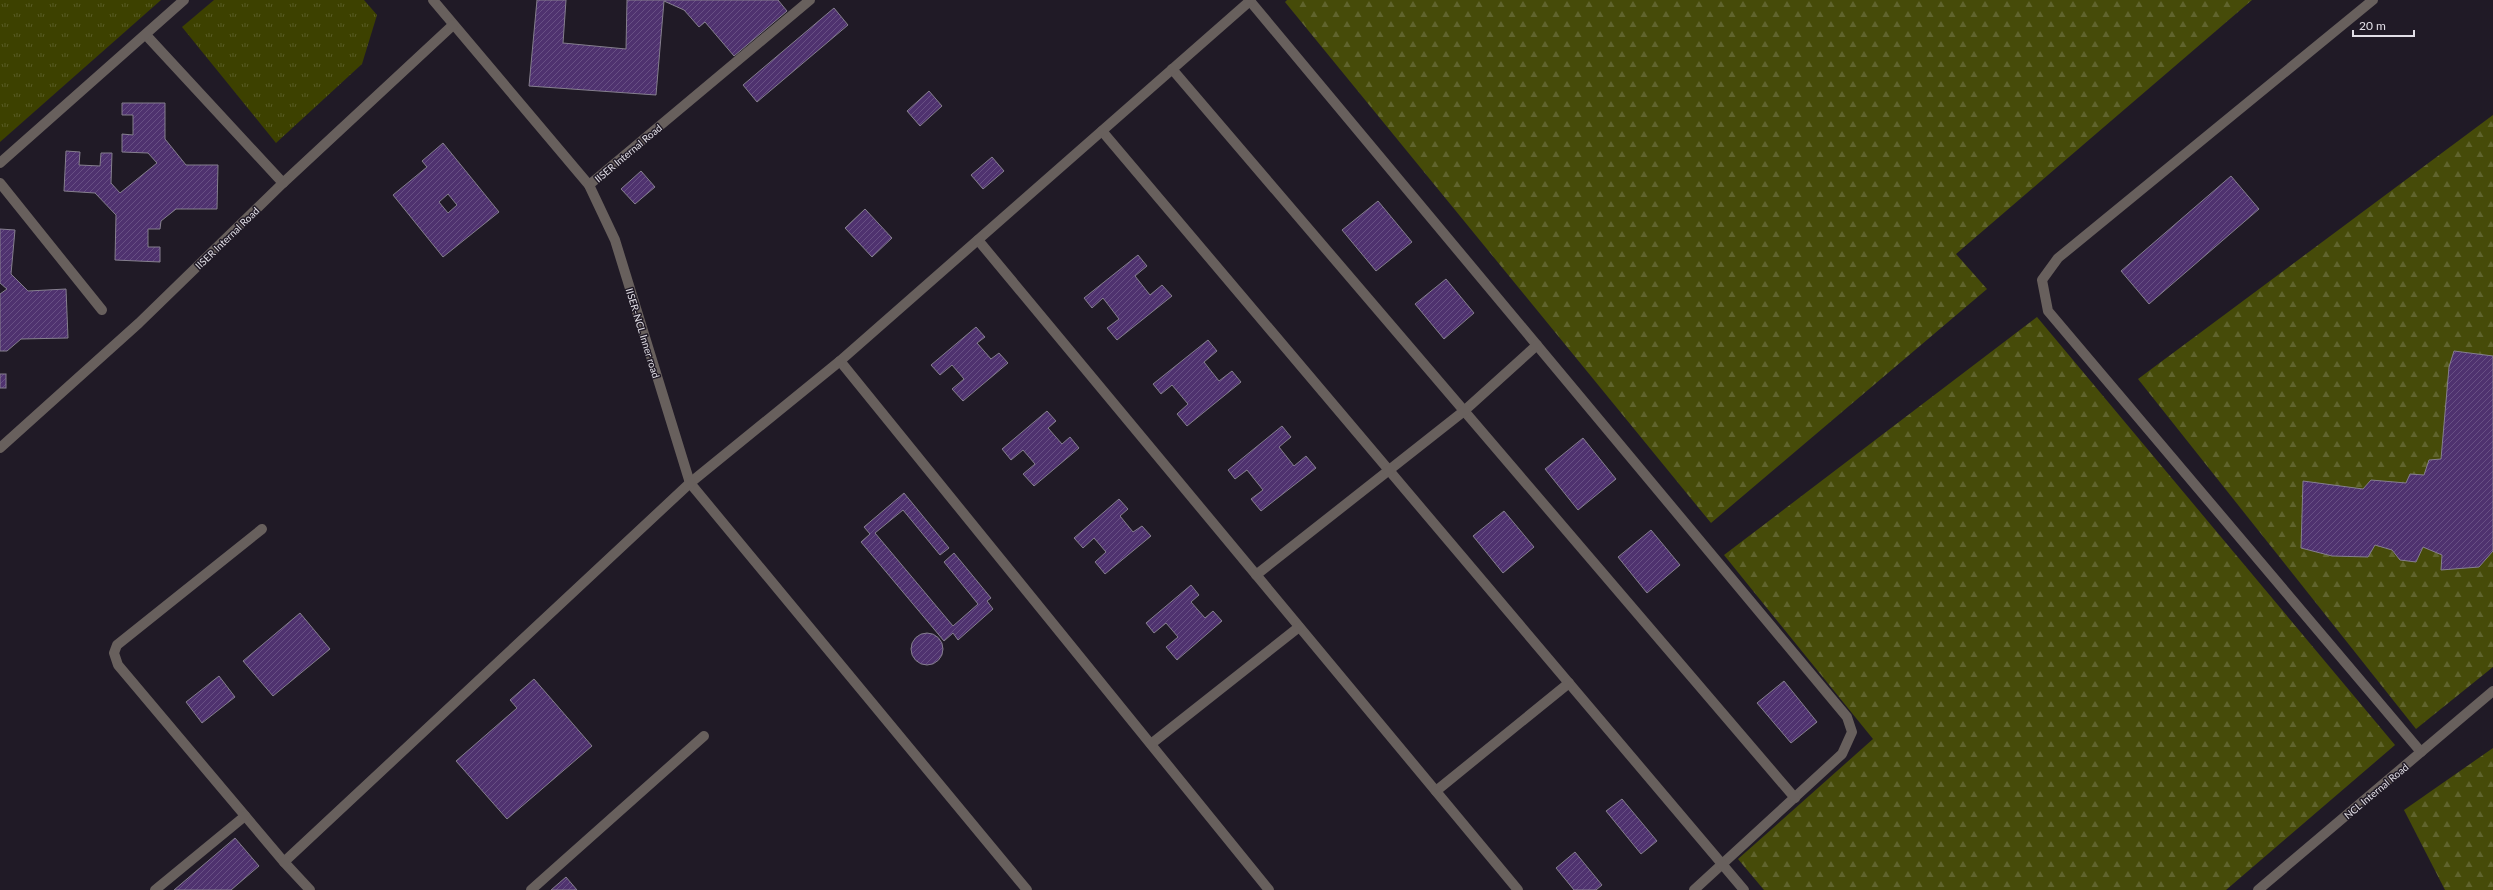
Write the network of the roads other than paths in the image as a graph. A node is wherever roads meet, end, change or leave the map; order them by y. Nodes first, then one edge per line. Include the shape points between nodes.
1 (184, 0) edge
2 (433, 0) edge
3 (810, 0) edge
4 (2373, 0) edge
5 (1251, 1) edge
6 (453, 25) junction
7 (146, 35) junction
8 (1172, 69) junction
9 (1102, 131) junction
10 (0, 163) edge
11 (0, 183) edge
12 (284, 183) junction
13 (590, 185) junction
14 (978, 240) junction
15 (102, 310) dead end
16 (1537, 346) junction
17 (840, 361) junction
18 (1464, 411) junction
19 (0, 448) edge
20 (1390, 471) junction
21 (690, 484) junction
22 (262, 529) dead end
23 (1256, 575) junction
24 (1299, 627) junction
25 (1569, 683) junction
26 (2493, 691) edge
27 (704, 736) dead end
28 (1151, 744) junction
29 (2421, 752) junction
30 (1436, 791) junction
31 (1795, 798) junction
32 (245, 816) junction
33 (284, 862) junction
34 (1723, 865) junction
35 (155, 890) edge
36 (310, 890) edge
37 (530, 890) edge
38 (1027, 890) edge
39 (1269, 890) edge
40 (1518, 890) edge
41 (1694, 890) edge
42 (1744, 890) edge
43 (2258, 890) edge

1 - 7 lane
2 - 6 lane, IISER Internal Road
3 - 13 lane, IISER Internal Road
4 - 29 lane via 2058,258 2042,280 2048,311
5 - 8 lane
5 - 16 lane
6 - 12 lane, IISER Internal Road
6 - 13 lane, IISER Internal Road
7 - 10 lane
7 - 12 lane
8 - 9 lane
8 - 18 lane
9 - 14 lane
9 - 20 lane
11 - 15 lane
12 - 19 lane, IISER Internal Road via 139,323
13 - 21 lane, IISER-NCL Inner road via 615,240
14 - 17 lane
14 - 23 lane
16 - 18 lane
16 - 31 lane via 1847,717 1852,732 1842,754
17 - 21 lane
17 - 28 lane
18 - 20 lane
18 - 31 lane
20 - 23 lane
20 - 25 lane
21 - 33 lane
21 - 38 lane
22 - 32 lane via 117,644 114,653 118,665
23 - 24 lane
24 - 28 lane
24 - 30 lane
25 - 30 lane
25 - 34 lane
26 - 29 lane, NCL Internal Road
27 - 37 lane
28 - 39 lane
29 - 43 lane, NCL Internal Road
30 - 40 lane
31 - 34 lane
32 - 33 lane
32 - 35 lane
33 - 36 lane
34 - 41 lane
34 - 42 lane

